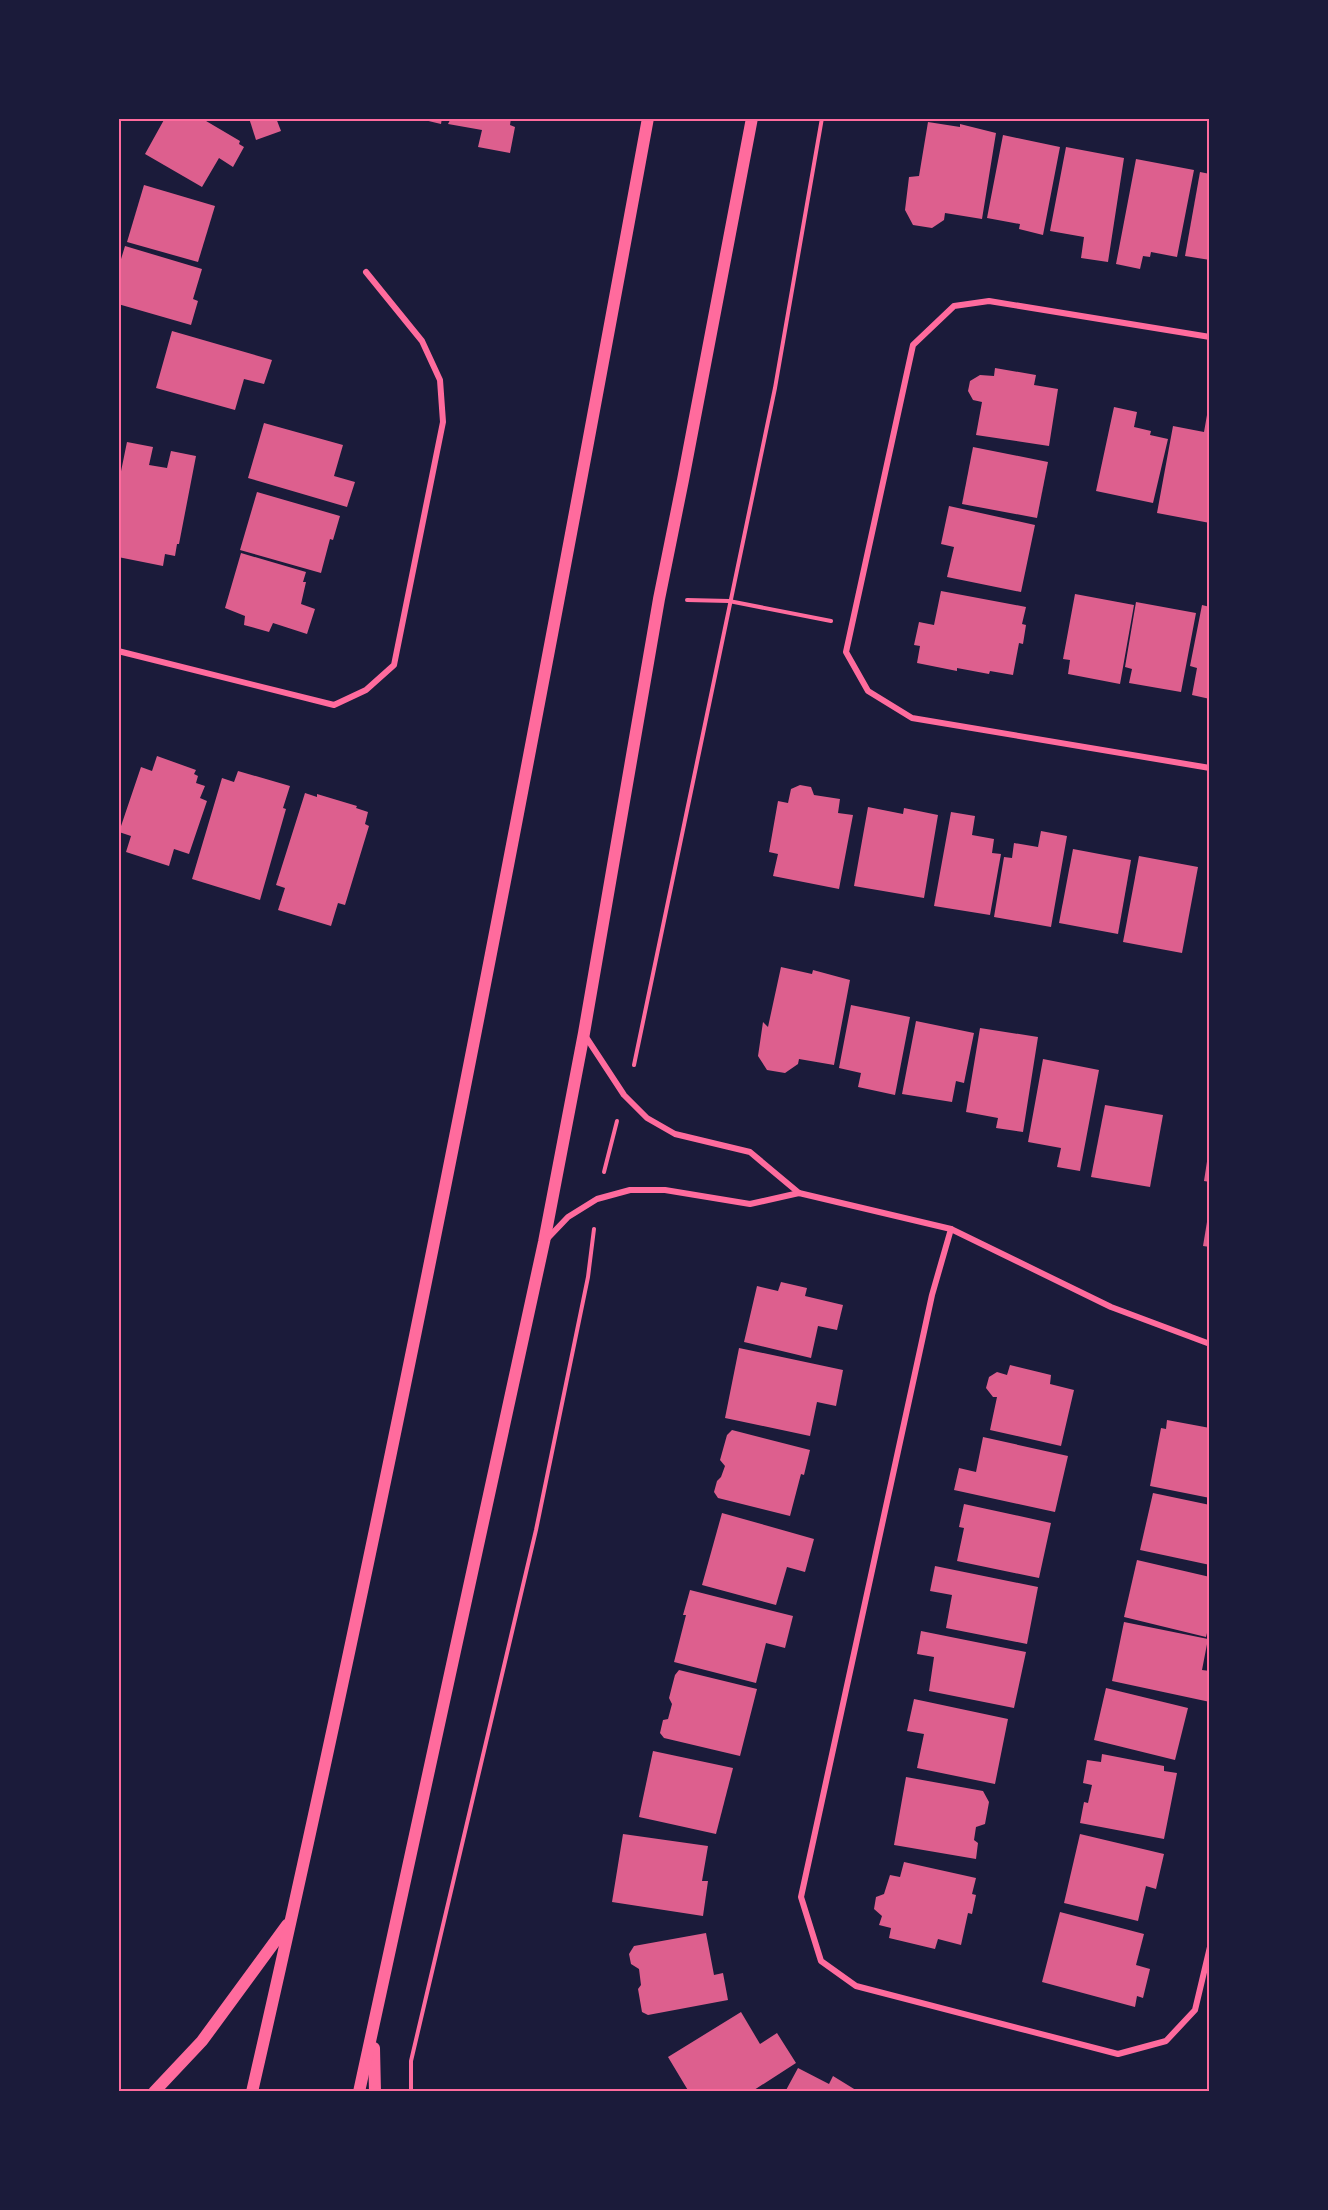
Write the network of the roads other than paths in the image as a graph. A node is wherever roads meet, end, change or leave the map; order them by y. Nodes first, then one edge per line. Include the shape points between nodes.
1 (648, 118) edge
2 (752, 118) edge
3 (366, 272) dead end
4 (1209, 337) edge
5 (118, 651) edge
6 (1209, 768) edge
7 (584, 1033) junction
8 (799, 1193) junction
9 (951, 1229) junction
10 (544, 1242) junction
11 (1209, 1344) edge
12 (292, 1919) junction
13 (1209, 1947) edge
14 (373, 2029) junction
15 (154, 2091) edge
16 (252, 2091) edge
17 (359, 2091) edge
18 (375, 2091) edge

1 - 12 main road via 564,580 406,1383
2 - 7 main road via 659,599
3 - 5 street via 422,341 440,380 443,422 394,665 366,690 334,705
4 - 6 street via 989,301 954,306 913,345 846,652 868,691 912,718
7 - 8 street via 624,1095 647,1118 675,1134 750,1152
7 - 10 main road
8 - 9 street
8 - 10 street via 750,1204 665,1190 630,1190 597,1199 568,1217
9 - 11 street via 1111,1307
9 - 13 street via 932,1295 801,1897 821,1961 856,1986 1118,2054 1166,2041 1195,2010
10 - 14 main road
12 - 15 main road via 202,2041
12 - 16 main road
14 - 17 main road
14 - 18 main road

